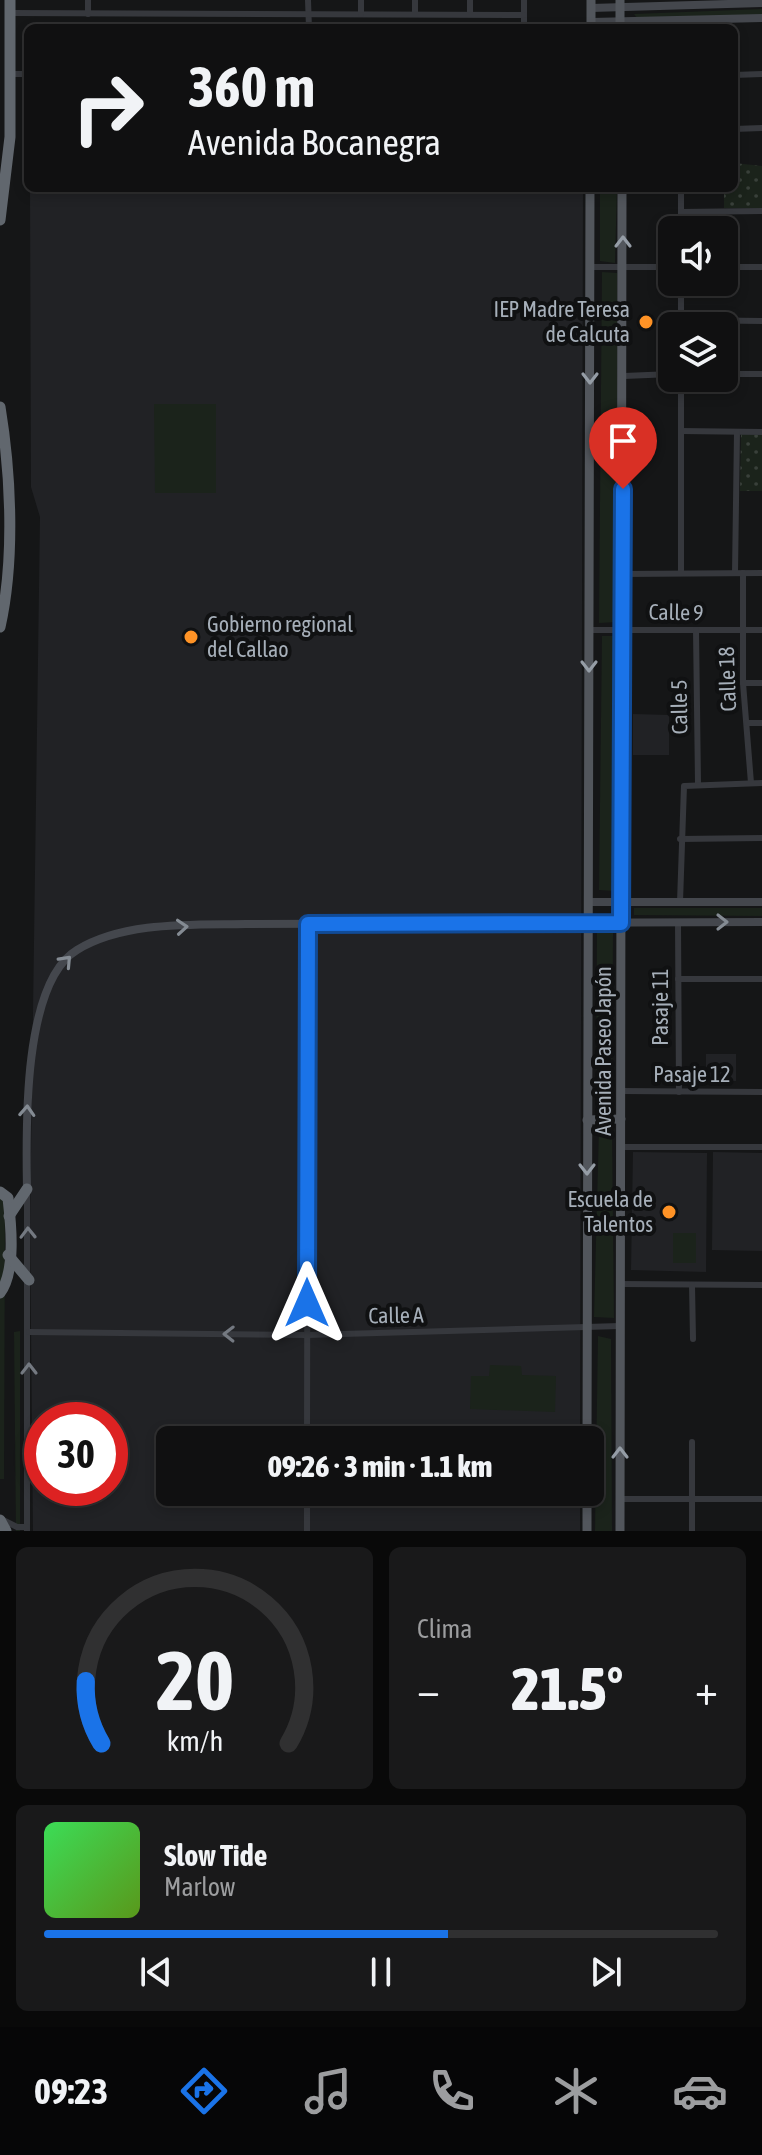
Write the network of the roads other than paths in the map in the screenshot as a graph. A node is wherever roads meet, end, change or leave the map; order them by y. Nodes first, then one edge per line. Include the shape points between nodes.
1 (88, 0) edge
2 (308, 0) edge
3 (361, 0) edge
4 (415, 0) edge
5 (470, 0) edge
6 (524, 0) edge
7 (680, 3) edge
8 (762, 3) edge
9 (591, 4) edge
10 (620, 4) edge
11 (10, 6) edge
12 (88, 14) junction
13 (308, 14) junction
14 (361, 14) junction
15 (415, 14) junction
16 (470, 14) junction
17 (524, 15) junction
18 (762, 18) edge
19 (309, 24) edge
20 (524, 24) edge
21 (620, 24) edge
22 (681, 24) edge
23 (5, 49) edge
24 (10, 74) junction
25 (24, 74) edge
26 (762, 74) edge
27 (738, 75) edge
28 (762, 128) edge
29 (738, 129) edge
30 (590, 192) edge
31 (622, 192) edge
32 (681, 192) edge
33 (762, 211) edge
34 (681, 212) junction
35 (681, 216) edge
36 (0, 220) edge
37 (590, 267) junction
38 (623, 267) junction
39 (658, 267) edge
40 (738, 267) edge
41 (762, 267) edge
42 (762, 321) edge
43 (738, 322) edge
44 (738, 374) edge
45 (762, 374) edge
46 (658, 375) edge
47 (624, 376) junction
48 (681, 392) edge
49 (0, 407) edge
50 (681, 431) junction
51 (737, 432) junction
52 (762, 432) edge
53 (681, 573) junction
54 (739, 573) junction
55 (762, 573) edge
56 (623, 574) junction
57 (0, 627) edge
58 (623, 629) junction
59 (589, 630) junction
60 (696, 630) junction
61 (744, 630) junction
62 (762, 630) edge
63 (743, 683) junction
64 (762, 683) edge
65 (747, 723) junction
66 (762, 723) edge
67 (698, 783) junction
68 (751, 783) junction
69 (762, 783) edge
70 (762, 838) edge
71 (680, 839) junction
72 (622, 901) junction
73 (588, 902) junction
74 (680, 902) junction
75 (762, 902) edge
76 (678, 922) junction
77 (762, 922) edge
78 (588, 923) junction
79 (621, 923) junction
80 (308, 924) junction
81 (678, 979) junction
82 (762, 979) edge
83 (621, 1091) junction
84 (679, 1092) junction
85 (762, 1092) edge
86 (621, 1119) junction
87 (587, 1120) junction
88 (621, 1147) junction
89 (762, 1147) edge
90 (27, 1189) junction
91 (0, 1192) edge
92 (9, 1217) junction
93 (8, 1255) junction
94 (29, 1280) junction
95 (620, 1284) junction
96 (692, 1285) junction
97 (762, 1285) edge
98 (0, 1293) edge
99 (620, 1326) junction
100 (587, 1328) junction
101 (29, 1332) junction
102 (307, 1335) junction
103 (693, 1339) dead end
104 (307, 1426) edge
105 (587, 1426) edge
106 (692, 1442) dead end
107 (620, 1499) junction
108 (692, 1499) junction
109 (762, 1499) edge
110 (307, 1506) edge
111 (587, 1506) edge
112 (0, 1519) edge
113 (27, 1529) edge
114 (6, 1531) edge
115 (307, 1531) edge
116 (587, 1531) edge
117 (620, 1531) edge
118 (692, 1531) edge

1 - 12 street
2 - 13 street
3 - 14 street
4 - 15 street
5 - 16 street
6 - 17 street
7 - 8 street
7 - 10 street
9 - 10 street
10 - 21 main road
11 - 12 street
11 - 23 highway
12 - 13 street
13 - 14 street
13 - 19 street
14 - 15 street
15 - 16 street
16 - 17 street
17 - 20 street
18 - 22 street
21 - 22 street
23 - 24 highway
24 - 25 street
24 - 36 highway via 10,137
26 - 27 street
28 - 29 street
30 - 37 main road, Avenida Paseo Japón
38 -> 31 main road, Avenida Paseo Japón
32 - 34 street
33 - 34 street
34 - 35 street
37 - 38 street
37 -> 59 main road, Avenida Paseo Japón
38 - 39 street
38 - 47 main road, Avenida Paseo Japón
40 - 41 street
42 - 43 street
44 - 45 street
46 - 47 street
47 - 56 main road, Avenida Paseo Japón
48 - 50 street
49 - 57 highway via 8,505
50 - 51 street
50 - 53 street
51 - 52 street
51 - 54 street, Calle 18
53 - 54 street
53 - 56 street
54 - 55 street
54 - 61 street, Calle 18
56 - 58 main road, Avenida Paseo Japón
58 - 59 street, Calle 9
58 - 60 street, Calle 9
58 - 72 main road, Avenida Paseo Japón
59 -> 73 main road, Avenida Paseo Japón
60 - 61 street, Calle 9
60 - 67 street, Calle 5
61 - 62 street, Calle 9
61 - 63 street, Calle 18
63 - 64 street
63 - 65 street, Calle 18
65 - 66 street
65 - 68 street, Calle 18
67 - 68 street
67 - 71 street via 683,791
68 - 69 street
70 - 71 street
71 - 74 street
72 - 73 street
72 - 74 street
72 - 79 main road, Avenida Paseo Japón
73 - 78 main road, Avenida Paseo Japón
74 - 75 street
76 -> 77 street
76 - 79 street
76 - 81 street, Pasaje 11
78 - 79 street
78 - 80 street
78 - 87 main road, Avenida Paseo Japón
79 - 83 main road, Avenida Paseo Japón
90 -> 80 street via 28,1083 43,1000 68,956 105,938 176,927
80 - 102 street
81 - 82 street
81 - 84 street, Pasaje 11
83 - 84 street, Pasaje 12
83 - 86 main road, Avenida Paseo Japón
84 - 85 street, Pasaje 12
86 - 87 main road
86 - 88 main road, Avenida Paseo Japón
87 -> 100 main road, Avenida Paseo Japón
88 - 89 street
88 - 95 main road, Avenida Paseo Japón
90 - 92 highway
94 -> 90 street
91 - 92 highway via 8,1198
92 - 93 highway
93 - 94 highway
93 - 98 highway via 8,1279
94 - 101 street
95 - 96 street
95 - 99 main road, Avenida Paseo Japón
96 - 97 street
96 - 103 street
99 - 100 street, Calle A
107 -> 99 main road, Avenida Paseo Japón
100 - 102 street, Calle A
100 - 105 main road, Avenida Paseo Japón
102 -> 101 street, Calle A
113 -> 101 street
102 - 104 street
106 - 108 street
107 - 108 street
107 - 117 main road, Avenida Paseo Japón
108 - 109 street
108 - 118 street
110 - 115 street
111 - 116 main road
112 - 113 street
112 - 114 highway

